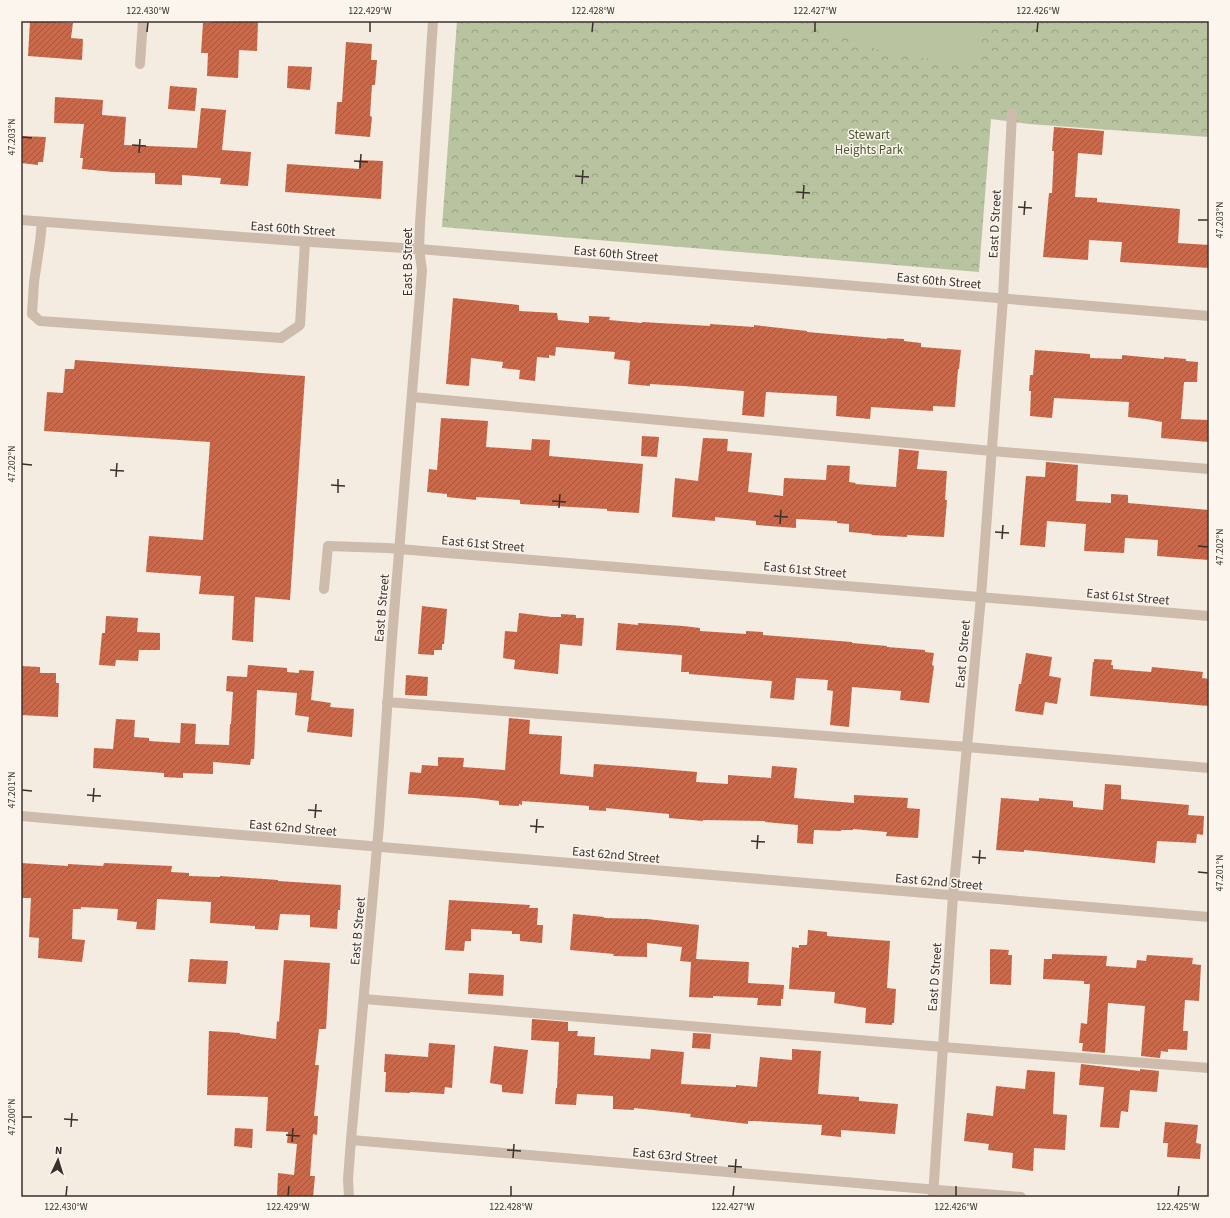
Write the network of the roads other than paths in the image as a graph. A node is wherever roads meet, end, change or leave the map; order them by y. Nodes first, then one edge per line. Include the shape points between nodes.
1 (143, 21) edge
2 (433, 21) edge
3 (140, 64) dead end
4 (1012, 113) dead end
5 (21, 220) edge
6 (42, 222) junction
7 (305, 242) junction
8 (420, 250) junction
9 (1003, 298) junction
10 (1209, 316) edge
11 (412, 397) junction
12 (992, 451) junction
13 (1209, 469) edge
14 (400, 549) junction
15 (324, 589) dead end
16 (981, 597) junction
17 (1209, 616) edge
18 (387, 702) junction
19 (967, 747) junction
20 (1209, 768) edge
21 (21, 816) edge
22 (377, 847) junction
23 (953, 896) junction
24 (1209, 917) edge
25 (364, 999) junction
26 (943, 1047) junction
27 (1209, 1068) edge
28 (351, 1140) junction
29 (933, 1194) edge
30 (349, 1197) edge
31 (1021, 1197) edge

1 - 3 street
2 - 8 street, East B Street
4 - 9 street, East D Street
5 - 6 street, East 60th Street
6 - 7 street, East 60th Street
6 - 7 street via 32,314 40,321 281,338 300,325
7 - 8 street, East 60th Street
8 - 9 street, East 60th Street
8 - 11 street, East B Street via 422,270
9 - 10 street, East 60th Street
9 - 12 street, East D Street
11 - 12 street
11 - 14 street, East B Street
12 - 13 street
12 - 16 street, East D Street
14 - 15 street, East 61st Street via 328,546
14 - 16 street, East 61st Street
14 - 18 street, East B Street
16 - 17 street, East 61st Street
16 - 19 street, East D Street
18 - 19 street
18 - 22 street, East B Street
19 - 20 street
19 - 23 street, East D Street
21 - 22 street, East 62nd Street
22 - 23 street, East 62nd Street
22 - 25 street, East B Street
23 - 24 street, East 62nd Street
23 - 26 street, East D Street
25 - 26 street
25 - 28 street, East B Street
26 - 27 street
26 - 29 street, East D Street
28 - 29 street, East 63rd Street
28 - 30 street, East B Street
29 - 31 street, East 63rd Street

